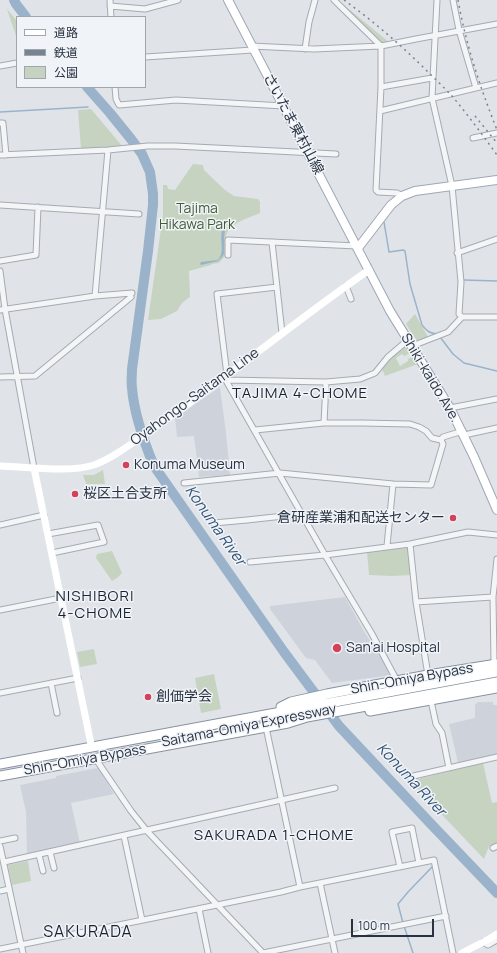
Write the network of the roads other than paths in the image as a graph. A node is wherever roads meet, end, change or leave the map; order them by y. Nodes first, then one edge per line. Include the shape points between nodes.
1 (110, 0) edge
2 (178, 0) edge
3 (315, 0) edge
4 (334, 0) edge
5 (437, 0) edge
6 (453, 0) edge
7 (231, 2) edge
8 (110, 6) junction
9 (111, 16) edge
10 (497, 24) edge
11 (459, 30) junction
12 (435, 35) junction
13 (381, 46) junction
14 (252, 48) junction
15 (305, 48) junction
16 (146, 57) edge
17 (16, 63) edge
18 (0, 66) edge
19 (432, 78) junction
20 (497, 83) edge
21 (381, 87) junction
22 (115, 88) edge
23 (476, 88) junction
24 (432, 98) junction
25 (284, 106) junction
26 (380, 111) junction
27 (0, 123) edge
28 (497, 133) edge
29 (473, 138) dead end
30 (108, 150) junction
31 (308, 153) junction
32 (336, 154) dead end
33 (3, 155) edge
34 (497, 180) edge
35 (452, 186) junction
36 (402, 196) junction
37 (0, 205) edge
38 (38, 208) junction
39 (103, 212) junction
40 (139, 214) dead end
41 (497, 239) edge
42 (272, 242) junction
43 (357, 247) junction
44 (457, 253) junction
45 (228, 255) dead end
46 (0, 260) edge
47 (369, 270) junction
48 (0, 271) edge
49 (346, 286) junction
50 (277, 287) junction
51 (95, 296) junction
52 (351, 299) dead end
53 (2, 310) edge
54 (462, 317) junction
55 (497, 317) edge
56 (282, 333) junction
57 (410, 343) junction
58 (17, 376) junction
59 (0, 377) edge
60 (226, 378) junction
61 (326, 382) junction
62 (497, 399) edge
63 (450, 408) junction
64 (324, 423) junction
65 (497, 428) edge
66 (255, 430) junction
67 (463, 433) junction
68 (441, 440) junction
69 (0, 466) edge
70 (34, 468) junction
71 (280, 473) junction
72 (184, 483) dead end
73 (393, 484) junction
74 (497, 510) edge
75 (302, 514) junction
76 (44, 515) junction
77 (214, 523) dead end
78 (0, 524) edge
79 (48, 534) junction
80 (497, 535) edge
81 (410, 544) junction
82 (387, 546) junction
83 (52, 553) junction
84 (325, 555) junction
85 (497, 559) edge
86 (250, 562) dead end
87 (493, 597) junction
88 (61, 598) junction
89 (416, 602) junction
90 (0, 610) edge
91 (496, 667) edge
92 (428, 675) junction
93 (78, 678) junction
94 (497, 680) edge
95 (397, 681) junction
96 (51, 684) junction
97 (497, 688) edge
98 (0, 693) edge
99 (329, 697) junction
100 (431, 701) junction
101 (57, 713) dead end
102 (340, 714) junction
103 (267, 732) dead end
104 (91, 744) junction
105 (497, 757) edge
106 (95, 758) junction
107 (0, 760) edge
108 (0, 764) edge
109 (449, 768) junction
110 (0, 772) edge
111 (0, 776) edge
112 (409, 777) dead end
113 (335, 788) dead end
114 (281, 800) junction
115 (146, 831) junction
116 (124, 836) junction
117 (15, 838) dead end
118 (0, 841) edge
119 (0, 846) edge
120 (50, 852) junction
121 (39, 854) junction
122 (4, 862) junction
123 (419, 863) junction
124 (400, 867) junction
125 (54, 868) dead end
126 (43, 871) dead end
127 (320, 883) junction
128 (300, 887) junction
129 (9, 888) junction
130 (0, 891) edge
131 (217, 905) junction
132 (199, 909) junction
133 (446, 916) junction
134 (142, 920) junction
135 (497, 934) edge
136 (332, 939) junction
137 (497, 940) edge
138 (484, 942) junction
139 (21, 945) junction
140 (0, 949) edge
141 (23, 953) edge
142 (208, 953) edge
143 (263, 953) edge
144 (334, 953) edge
145 (453, 953) edge
146 (462, 953) edge

1 - 8 street
2 - 8 street via 145,10
3 - 15 street
4 - 13 street
5 - 12 street
6 - 11 street
7 - 14 main road, さいたま東村山線
8 - 9 street
10 - 11 street
11 - 12 street
11 - 23 street
12 - 13 street
12 - 19 street
13 - 15 street
13 - 21 street
14 - 15 street
14 - 16 street
14 - 25 main road, さいたま東村山線
17 - 18 street
19 - 21 street
19 - 24 street
20 - 23 street
21 - 26 street
22 - 25 street via 119,105 176,100
23 - 24 street
24 - 26 street
24 - 35 street
25 - 31 main road, さいたま東村山線
26 - 36 street via 376,190
27 - 33 street via 4,123
28 - 29 street
30 - 31 street via 181,146
30 - 33 street
30 - 39 street
31 - 32 street
31 - 43 main road, さいたま東村山線
34 - 35 main road
35 - 36 main road via 416,191
35 - 44 street
36 - 43 main road via 391,205
37 - 38 street
38 - 39 street
38 - 46 street via 36,255
39 - 40 street
39 - 51 street
41 - 44 street
42 - 43 street
42 - 45 street via 228,240
42 - 50 street
43 - 47 main road, Shiki-kaido Ave.
44 - 54 street via 460,282 459,314
47 - 49 main road, Oyahongo-Saitama Line
47 - 57 main road, Shiki-kaido Ave.
48 - 53 street
49 - 52 street
49 - 56 main road, Oyahongo-Saitama Line
50 - 56 street
50 - 60 street via 217,294
51 - 53 street
51 - 58 street via 132,295 35,376
53 - 58 street
54 - 55 street
54 - 57 street via 448,332
56 - 60 main road, Oyahongo-Saitama Line
57 - 61 street via 388,357 375,373 360,379
57 - 63 main road, Shiki-kaido Ave.
58 - 59 street
58 - 70 street
60 - 61 street
60 - 66 street
60 - 70 main road, Oyahongo-Saitama Line via 104,460 89,466 73,468
61 - 64 street
62 - 63 street
63 - 67 main road, Shiki-kaido Ave.
64 - 66 street
64 - 68 street via 410,424 426,431 432,438
65 - 67 street
66 - 71 street
67 - 68 street via 443,437
67 - 74 main road, Shiki-kaido Ave. via 493,493
68 - 73 street via 443,444 430,485
69 - 70 main road, Oyahongo-Saitama Line
70 - 76 main road
71 - 72 street
71 - 73 street
71 - 75 street
73 - 82 street
75 - 77 street
75 - 84 street
76 - 78 street
76 - 79 main road
79 - 83 main road
79 - 83 street via 98,525 104,542
80 - 81 street via 468,532
81 - 82 street
81 - 89 street
82 - 84 street
83 - 88 main road
84 - 86 street
84 - 95 street
85 - 87 street
87 - 89 street
87 - 91 street
88 - 90 street
88 - 93 main road
89 - 92 street
91 - 92 highway, Shin-Omiya Bypass
91 - 99 highway, Shin-Omiya Bypass
91 - 108 highway, Saitama-Omiya Expressway
92 - 95 highway, Shin-Omiya Bypass
93 - 96 street
93 - 104 main road
94 - 102 highway, Shin-Omiya Bypass
94 - 110 highway, Saitama-Omiya Expressway
95 - 99 highway, Shin-Omiya Bypass
96 - 98 street
96 - 101 street
97 - 100 highway, Shin-Omiya Bypass
99 - 104 highway, Shin-Omiya Bypass via 291,702 281,707
100 - 102 highway, Shin-Omiya Bypass
100 - 109 street via 436,724 442,733
102 - 106 highway, Shin-Omiya Bypass
103 - 114 street
104 - 107 highway, Shin-Omiya Bypass
105 - 109 street
106 - 111 highway, Shin-Omiya Bypass
106 - 115 street
109 - 112 street
113 - 114 street
114 - 115 street
114 - 128 street
115 - 116 street
115 - 131 street
116 - 120 street
116 - 134 street
117 - 118 street
119 - 122 street
120 - 121 street
120 - 125 street
121 - 122 street
121 - 126 street
122 - 129 street
123 - 124 street
123 - 124 street via 412,828 405,829 392,832
123 - 133 street via 434,860
124 - 127 street
127 - 128 street
127 - 136 street
128 - 131 street
129 - 130 street
129 - 139 street
131 - 132 street
131 - 143 street
132 - 134 street
132 - 142 street
133 - 136 street
133 - 145 street
134 - 139 street
135 - 138 main road
136 - 143 street
136 - 144 street
137 - 138 street via 488,944
138 - 146 main road
139 - 140 street
139 - 141 street

